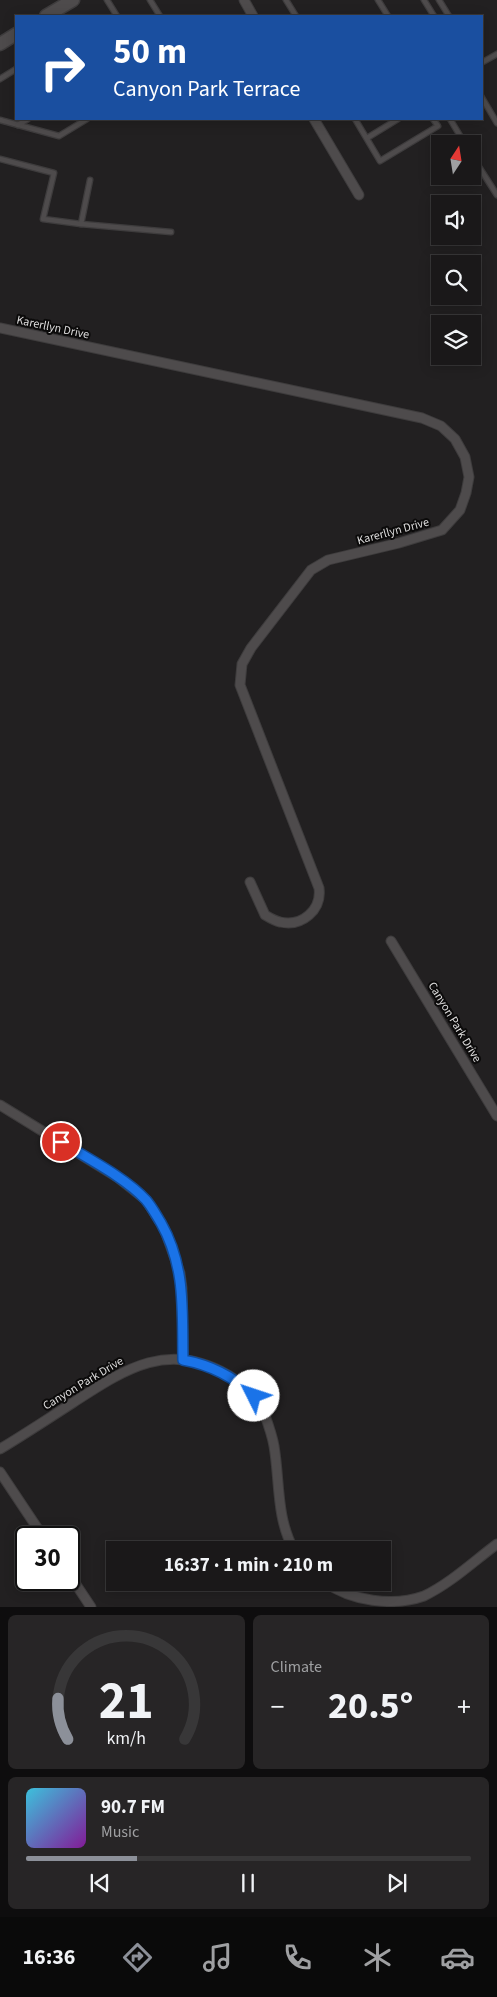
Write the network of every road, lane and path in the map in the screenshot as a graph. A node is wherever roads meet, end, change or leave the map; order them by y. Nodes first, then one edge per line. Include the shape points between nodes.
1 (73, 0) edge
2 (107, 0) edge
3 (150, 0) edge
4 (244, 0) edge
5 (286, 0) edge
6 (378, 0) edge
7 (424, 0) edge
8 (439, 0) edge
9 (55, 14) edge
10 (116, 15) edge
11 (159, 15) edge
12 (252, 15) edge
13 (295, 15) edge
14 (387, 15) edge
15 (433, 15) edge
16 (448, 15) edge
17 (15, 35) edge
18 (0, 44) edge
19 (497, 54) edge
20 (483, 62) edge
21 (15, 70) edge
22 (0, 79) edge
23 (483, 99) edge
24 (0, 120) edge
25 (26, 120) edge
26 (85, 120) edge
27 (315, 120) edge
28 (357, 120) edge
29 (396, 120) edge
30 (435, 120) edge
31 (451, 120) edge
32 (497, 123) edge
33 (18, 125) junction
34 (460, 135) edge
35 (367, 138) junction
36 (0, 160) edge
37 (481, 170) edge
38 (90, 180) dead end
39 (359, 195) dead end
40 (497, 195) edge
41 (81, 224) junction
42 (171, 232) dead end
43 (0, 328) edge
44 (250, 882) dead end
45 (391, 941) dead end
46 (0, 1105) edge
47 (497, 1116) edge
48 (183, 1360) junction
49 (0, 1449) edge
50 (0, 1472) edge
51 (36, 1526) edge
52 (290, 1541) edge
53 (497, 1544) edge
54 (80, 1590) edge
55 (340, 1591) edge
56 (91, 1607) edge

1 - 9 main road
2 - 10 lane
3 - 11 lane
4 - 12 street
5 - 13 lane
6 - 14 lane
7 - 15 lane
8 - 16 lane
17 - 18 main road
19 - 20 lane
21 - 22 lane
23 - 32 lane
24 - 33 lane
25 - 33 lane
26 - 33 lane via 59,136
27 - 39 street
28 - 35 lane
29 - 35 lane
30 - 35 lane via 438,126 380,161
31 - 34 lane
36 - 41 lane via 54,173 43,219
37 - 40 lane
38 - 41 lane
41 - 42 lane
43 - 44 street, Karerllyn Drive via 422,418 441,426 455,439 465,458 469,477 466,493 460,510 442,530 328,560 311,570 250,648 242,664 240,685 319,888 320,898 312,914 298,922 280,922 265,916
45 - 47 street, Canyon Park Drive
46 - 48 street via 117,1177 146,1200 164,1228 180,1273
48 - 49 street, Canyon Park Drive via 156,1361 130,1368
48 - 52 street, Canyon Park Drive via 209,1366 233,1378 262,1406 274,1444 283,1525
50 - 51 street
53 - 55 street via 424,1596 382,1602
54 - 56 street

